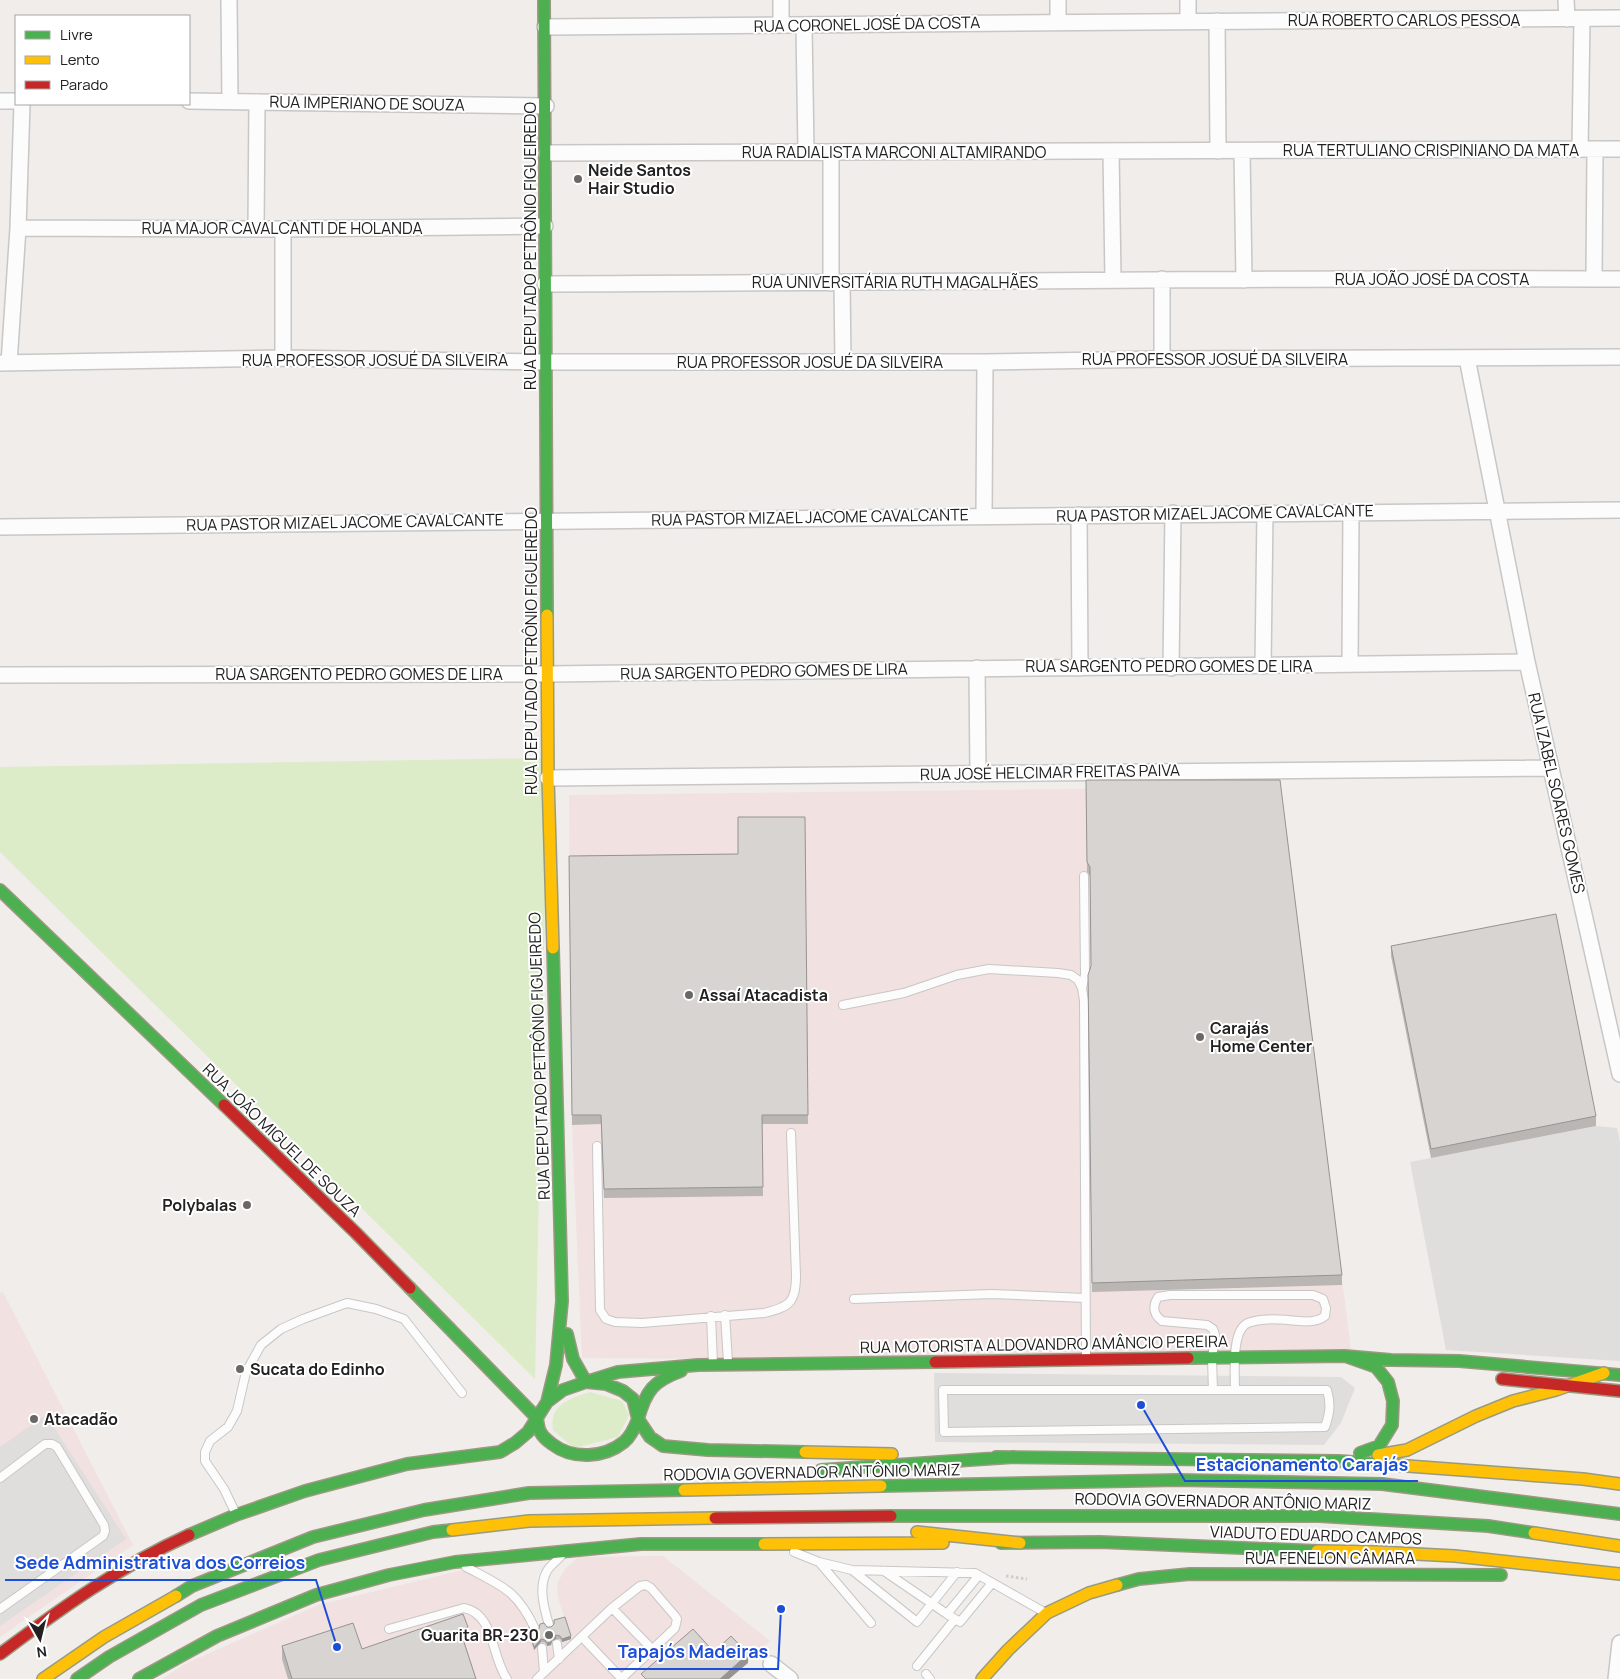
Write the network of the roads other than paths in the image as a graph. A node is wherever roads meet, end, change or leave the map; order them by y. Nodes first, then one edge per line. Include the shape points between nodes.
1 (229, 0) edge
2 (544, 0) edge
3 (781, 0) edge
4 (1058, 0) edge
5 (1188, 0) edge
6 (1566, 0) edge
7 (1620, 18) edge
8 (1567, 19) junction
9 (1582, 19) junction
10 (1188, 20) junction
11 (1217, 21) junction
12 (1058, 22) junction
13 (781, 25) junction
14 (804, 26) junction
15 (545, 27) junction
16 (0, 101) edge
17 (15, 101) edge
18 (190, 101) edge
19 (230, 101) junction
20 (257, 102) junction
21 (22, 105) edge
22 (546, 106) junction
23 (1588, 149) junction
24 (1620, 149) edge
25 (1218, 150) junction
26 (1111, 151) junction
27 (1242, 151) junction
28 (806, 152) junction
29 (831, 152) junction
30 (546, 153) junction
31 (545, 226) junction
32 (18, 228) junction
33 (256, 228) junction
34 (283, 229) junction
35 (1162, 279) junction
36 (1594, 279) junction
37 (1620, 279) edge
38 (1113, 280) junction
39 (1244, 280) junction
40 (837, 283) junction
41 (545, 284) junction
42 (1620, 357) edge
43 (284, 358) junction
44 (1467, 358) junction
45 (1162, 359) junction
46 (547, 362) junction
47 (842, 362) junction
48 (985, 362) junction
49 (5, 363) edge
50 (1620, 510) edge
51 (1498, 511) junction
52 (1173, 512) junction
53 (1350, 512) junction
54 (1264, 513) junction
55 (984, 515) junction
56 (1079, 515) junction
57 (546, 519) junction
58 (0, 527) edge
59 (1527, 662) junction
60 (1350, 664) junction
61 (1262, 666) junction
62 (977, 668) junction
63 (1080, 668) junction
64 (1171, 668) junction
65 (548, 674) junction
66 (0, 675) edge
67 (1551, 768) junction
68 (978, 773) junction
69 (548, 778) junction
70 (1084, 876) dead end
71 (1, 892) edge
72 (1082, 988) junction
73 (843, 1005) dead end
74 (1620, 1074) edge
75 (790, 1132) dead end
76 (597, 1146) dead end
77 (854, 1298) dead end
78 (1085, 1298) junction
79 (562, 1301) junction
80 (725, 1315) junction
81 (711, 1316) junction
82 (1345, 1356) junction
83 (1235, 1358) junction
84 (1212, 1359) junction
85 (1086, 1360) junction
86 (1391, 1360) junction
87 (728, 1364) junction
88 (698, 1365) junction
89 (712, 1365) junction
90 (1448, 1372) dead end
91 (1604, 1373) junction
92 (1620, 1375) edge
93 (1494, 1378) dead end
94 (586, 1382) junction
95 (1567, 1386) junction
96 (1213, 1390) junction
97 (1235, 1390) junction
98 (1620, 1391) edge
99 (462, 1393) dead end
100 (547, 1402) junction
101 (537, 1418) junction
102 (638, 1419) junction
103 (1014, 1458) junction
104 (1339, 1461) junction
105 (806, 1473) dead end
106 (778, 1477) dead end
107 (0, 1478) edge
108 (1620, 1484) edge
109 (693, 1490) junction
110 (1620, 1514) edge
111 (236, 1515) junction
112 (716, 1518) junction
113 (840, 1528) dead end
114 (907, 1532) dead end
115 (1020, 1543) junction
116 (774, 1544) junction
117 (1620, 1546) edge
118 (566, 1551) junction
119 (455, 1562) junction
120 (819, 1562) junction
121 (852, 1570) junction
122 (884, 1571) junction
123 (957, 1572) junction
124 (1620, 1574) edge
125 (979, 1575) junction
126 (992, 1582) junction
127 (932, 1604) junction
128 (544, 1608) junction
129 (612, 1608) junction
130 (0, 1609) edge
131 (1047, 1613) junction
132 (528, 1614) junction
133 (948, 1614) junction
134 (955, 1619) junction
135 (871, 1623) dead end
136 (549, 1625) edge
137 (390, 1629) dead end
138 (535, 1629) edge
139 (582, 1637) junction
140 (1620, 1643) edge
141 (556, 1644) dead end
142 (542, 1648) dead end
143 (652, 1649) junction
144 (0, 1654) edge
145 (559, 1659) junction
146 (771, 1664) dead end
147 (918, 1666) dead end
148 (544, 1672) junction
149 (42, 1679) edge
150 (77, 1679) edge
151 (139, 1679) edge
152 (507, 1679) edge
153 (537, 1679) edge
154 (622, 1679) edge
155 (790, 1679) edge
156 (982, 1679) edge
157 (1616, 1679) edge

1 - 19 street
2 - 15 main road, RUA DEPUTADO PETRÔNIO FIGUEIREDO
3 - 13 street
4 - 12 street
5 - 10 street
6 - 8 street
7 - 9 street, RUA ROBERTO CARLOS PESSOA
8 - 9 street, RUA ROBERTO CARLOS PESSOA
8 - 11 street, RUA ROBERTO CARLOS PESSOA
9 - 23 street
10 - 11 street, RUA ROBERTO CARLOS PESSOA
10 - 12 street, RUA CORONEL JOSÉ DA COSTA
11 - 25 street
12 - 14 street, RUA CORONEL JOSÉ DA COSTA
13 - 14 street, RUA CORONEL JOSÉ DA COSTA
13 - 15 street, RUA CORONEL JOSÉ DA COSTA
14 - 28 street
15 - 22 main road, RUA DEPUTADO PETRÔNIO FIGUEIREDO
16 - 17 street
18 - 19 street, RUA IMPERIANO DE SOUZA
19 - 20 street, RUA IMPERIANO DE SOUZA
20 - 22 street, RUA IMPERIANO DE SOUZA
20 - 33 street
21 - 32 street
22 - 30 main road, RUA DEPUTADO PETRÔNIO FIGUEIREDO
23 - 24 street, RUA TERTULIANO CRISPINIANO DA MATA
23 - 27 street, RUA TERTULIANO CRISPINIANO DA MATA
23 - 36 street
25 - 26 street, RUA RADIALISTA MARCONI ALTAMIRANDO
25 - 27 street, RUA RADIALISTA MARCONI ALTAMIRANDO
26 - 29 street, RUA RADIALISTA MARCONI ALTAMIRANDO
26 - 38 street
27 - 39 street
28 - 29 street, RUA RADIALISTA MARCONI ALTAMIRANDO
28 - 30 street, RUA RADIALISTA MARCONI ALTAMIRANDO
29 - 40 street
30 - 31 main road, RUA DEPUTADO PETRÔNIO FIGUEIREDO
31 - 34 street, RUA MAJOR CAVALCANTI DE HOLANDA
31 - 41 main road, RUA DEPUTADO PETRÔNIO FIGUEIREDO
32 - 33 street, RUA MAJOR CAVALCANTI DE HOLANDA
32 - 49 street
33 - 34 street, RUA MAJOR CAVALCANTI DE HOLANDA
34 - 43 street
35 - 38 street, RUA UNIVERSITÁRIA RUTH MAGALHÃES
35 - 39 street, RUA UNIVERSITÁRIA RUTH MAGALHÃES
35 - 45 street
36 - 37 street, RUA JOÃO JOSÉ DA COSTA
36 - 39 street, RUA JOÃO JOSÉ DA COSTA
38 - 40 street, RUA UNIVERSITÁRIA RUTH MAGALHÃES
40 - 41 street, RUA UNIVERSITÁRIA RUTH MAGALHÃES
40 - 47 street
41 - 46 main road, RUA DEPUTADO PETRÔNIO FIGUEIREDO
42 - 44 street, RUA PROFESSOR JOSUÉ DA SILVEIRA
43 - 46 street, RUA PROFESSOR JOSUÉ DA SILVEIRA
43 - 49 street, RUA PROFESSOR JOSUÉ DA SILVEIRA
44 - 45 street, RUA PROFESSOR JOSUÉ DA SILVEIRA
44 - 51 street, RUA IZABEL SOARES GOMES
45 - 48 street, RUA PROFESSOR JOSUÉ DA SILVEIRA
46 - 47 street, RUA PROFESSOR JOSUÉ DA SILVEIRA
46 - 57 main road, RUA DEPUTADO PETRÔNIO FIGUEIREDO
47 - 48 street, RUA PROFESSOR JOSUÉ DA SILVEIRA
48 - 55 street
50 - 51 street, RUA PASTOR MIZAEL JACOME CAVALCANTE
51 - 53 street, RUA PASTOR MIZAEL JACOME CAVALCANTE
51 - 59 street, RUA IZABEL SOARES GOMES
52 - 54 street, RUA PASTOR MIZAEL JACOME CAVALCANTE
52 - 56 street, RUA PASTOR MIZAEL JACOME CAVALCANTE
52 - 64 street
53 - 54 street, RUA PASTOR MIZAEL JACOME CAVALCANTE
53 - 60 street
54 - 61 street
55 - 56 street, RUA PASTOR MIZAEL JACOME CAVALCANTE
55 - 57 street, RUA PASTOR MIZAEL JACOME CAVALCANTE
56 - 63 street
57 - 58 street, RUA PASTOR MIZAEL JACOME CAVALCANTE
57 - 65 main road, RUA DEPUTADO PETRÔNIO FIGUEIREDO
59 - 60 street, RUA SARGENTO PEDRO GOMES DE LIRA
59 - 67 street, RUA IZABEL SOARES GOMES
60 - 61 street, RUA SARGENTO PEDRO GOMES DE LIRA
61 - 64 street, RUA SARGENTO PEDRO GOMES DE LIRA
62 - 63 street, RUA SARGENTO PEDRO GOMES DE LIRA
62 - 65 street, RUA SARGENTO PEDRO GOMES DE LIRA
62 - 68 street
63 - 64 street, RUA SARGENTO PEDRO GOMES DE LIRA
65 - 66 street, RUA SARGENTO PEDRO GOMES DE LIRA
65 - 69 main road, RUA DEPUTADO PETRÔNIO FIGUEIREDO
67 - 68 street, RUA JOSÉ HELCIMAR FREITAS PAIVA
67 - 74 street, RUA IZABEL SOARES GOMES
68 - 69 street, RUA JOSÉ HELCIMAR FREITAS PAIVA
69 - 79 main road, RUA DEPUTADO PETRÔNIO FIGUEIREDO
70 - 72 lane via 1085,974
71 - 101 main road, RUA JOÃO MIGUEL DE SOUZA via 356,1232
72 - 73 lane via 1078,980 1058,973 989,970 957,975 904,993
72 - 78 lane
75 - 80 lane via 796,1291 791,1301 780,1309
76 - 81 lane via 600,1310 606,1319 642,1322
77 - 78 lane via 992,1294
78 - 85 lane
79 - 94 main road, RUA DEPUTADO PETRÔNIO FIGUEIREDO via 571,1357
79 - 100 main road, RUA DEPUTADO PETRÔNIO FIGUEIREDO via 560,1350
80 - 81 lane
80 - 87 lane
81 - 89 lane
82 - 83 main road, RUA MOTORISTA ALDOVANDRO AMÂNCIO PEREIRA
82 - 86 main road, RUA MOTORISTA ALDOVANDRO AMÂNCIO PEREIRA
82 - 104 main road via 1376,1367 1388,1382 1394,1401 1392,1425 1380,1446
83 - 84 main road, RUA MOTORISTA ALDOVANDRO AMÂNCIO PEREIRA
83 - 84 lane via 1239,1331 1246,1324 1320,1320 1325,1316 1323,1298 1158,1297 1154,1309 1162,1321 1207,1325 1213,1329
83 - 97 lane
84 - 85 main road, RUA MOTORISTA ALDOVANDRO AMÂNCIO PEREIRA
84 - 96 lane
85 - 87 main road, RUA MOTORISTA ALDOVANDRO AMÂNCIO PEREIRA
86 - 90 main road, RUA MOTORISTA ALDOVANDRO AMÂNCIO PEREIRA
86 - 91 main road, RUA MOTORISTA ALDOVANDRO AMÂNCIO PEREIRA via 1459,1361
87 - 89 main road, RUA MOTORISTA ALDOVANDRO AMÂNCIO PEREIRA
88 - 89 main road, RUA MOTORISTA ALDOVANDRO AMÂNCIO PEREIRA
88 - 94 main road, RUA MOTORISTA ALDOVANDRO AMÂNCIO PEREIRA via 618,1372
88 - 102 main road, RUA MOTORISTA ALDOVANDRO AMÂNCIO PEREIRA via 659,1380 649,1389
91 - 92 main road, RUA MOTORISTA ALDOVANDRO AMÂNCIO PEREIRA
91 - 95 main road
93 - 95 main road
94 - 100 main road via 563,1390
94 - 102 main road via 606,1384 623,1391 633,1399
95 - 98 main road
95 - 104 main road via 1513,1401 1408,1450
96 - 97 lane
96 - 97 lane via 943,1390 944,1432 1325,1427 1330,1415 1326,1390
99 - 111 lane via 404,1319 376,1309 347,1303 281,1329 261,1345 246,1372 237,1411 228,1427 210,1440 205,1452 205,1461 224,1489
100 - 101 main road
101 - 102 main road via 541,1433 553,1446 573,1455 597,1454 625,1441
101 - 111 main road via 528,1432 500,1452 397,1467 305,1491
102 - 103 main road via 650,1437 663,1446
103 - 104 main road
103 - 105 main road
104 - 108 main road
106 - 109 main road
107 - 130 lane via 45,1444 52,1444 57,1447 105,1531 103,1536
109 - 110 main road, RODOVIA GOVERNADOR ANTÔNIO MARIZ via 1178,1480 1382,1484
109 - 149 main road, RODOVIA GOVERNADOR ANTÔNIO MARIZ via 529,1493 424,1510 313,1537 192,1586 104,1637
111 - 144 main road via 172,1543 122,1570 67,1604
112 - 113 main road
112 - 117 main road, RODOVIA GOVERNADOR ANTÔNIO MARIZ via 1319,1516 1488,1526
112 - 150 main road, RODOVIA GOVERNADOR ANTÔNIO MARIZ via 529,1521 433,1532 319,1560 201,1605
114 - 115 main road
115 - 116 main road
115 - 124 main road, VIADUTO EDUARDO CAMPOS via 1100,1542 1455,1556
116 - 118 main road via 641,1544
116 - 120 lane
118 - 119 main road
118 - 128 lane via 547,1570 542,1587
119 - 132 lane via 503,1586
119 - 151 main road via 390,1574 316,1594 217,1636
120 - 121 lane
120 - 135 lane
121 - 122 lane
121 - 127 lane via 917,1622
122 - 123 lane
122 - 127 lane
123 - 125 lane
123 - 127 lane
124 - 131 main road, RUA FENELON CÂMARA via 1190,1574 1139,1579 1089,1593
125 - 126 lane
125 - 133 lane
126 - 131 lane
126 - 134 lane via 960,1622
127 - 133 lane
128 - 132 lane
128 - 136 lane
129 - 139 lane
129 - 143 lane
129 - 143 lane via 640,1586 650,1588 677,1619 675,1628
131 - 156 main road, RUA FENELON CÂMARA
132 - 138 lane
133 - 134 lane
134 - 147 lane
137 - 152 lane via 464,1608 472,1609 482,1617
139 - 145 lane
139 - 154 lane
140 - 157 street
141 - 145 lane
142 - 148 lane
143 - 154 lane
145 - 148 lane
146 - 155 street
148 - 153 lane

